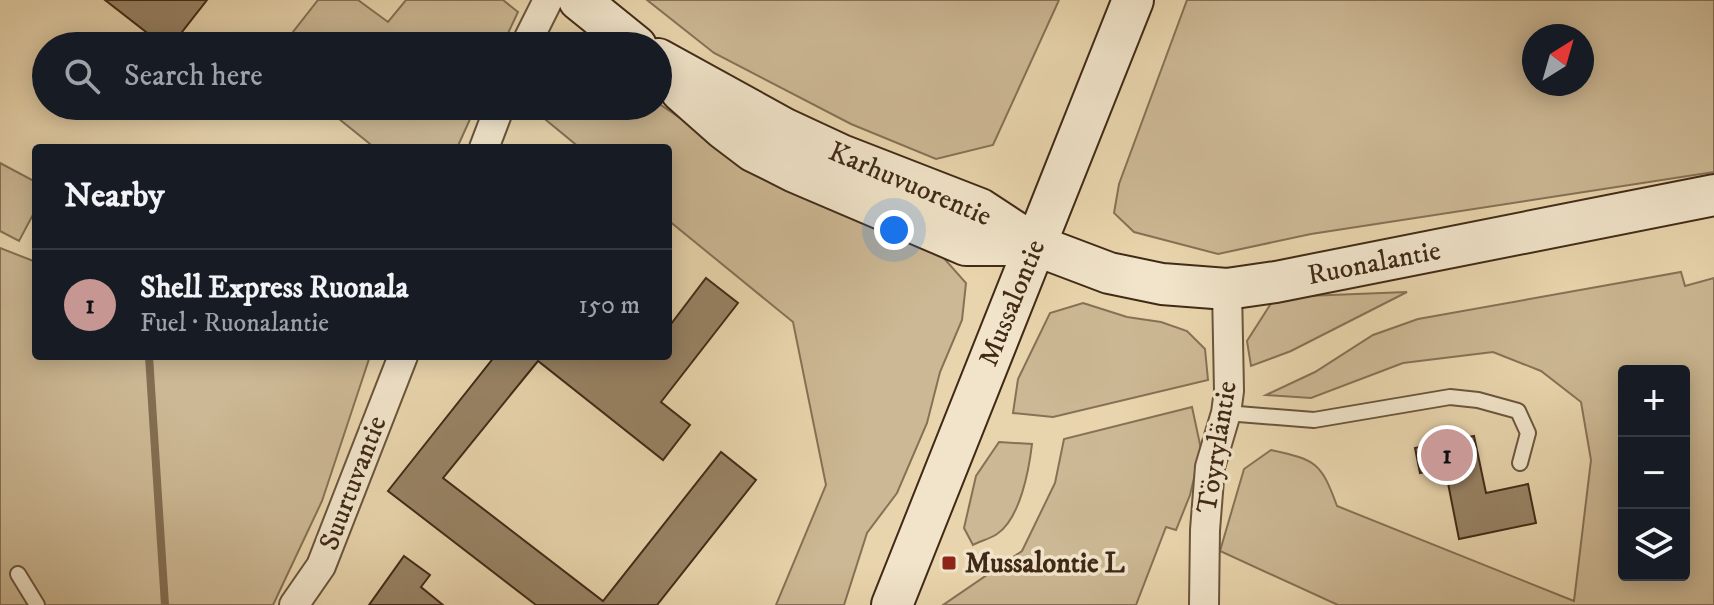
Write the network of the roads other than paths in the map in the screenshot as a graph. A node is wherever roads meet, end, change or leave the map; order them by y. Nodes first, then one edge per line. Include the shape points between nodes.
1 (548, 0) edge
2 (579, 0) edge
3 (1133, 0) edge
4 (532, 32) edge
5 (619, 32) edge
6 (672, 67) edge
7 (672, 81) edge
8 (495, 120) edge
9 (486, 144) edge
10 (1714, 195) edge
11 (1035, 245) junction
12 (1227, 289) junction
13 (401, 360) edge
14 (1226, 413) junction
15 (1520, 463) dead end
16 (18, 574) dead end
17 (37, 605) edge
18 (294, 605) edge
19 (892, 605) edge
20 (1204, 605) edge

1 - 4 street
2 - 5 street
3 - 11 street, Mussalontie
6 - 11 street, Karhuvuorentie via 841,155 980,209
7 - 11 street, Karhuvuorentie via 753,151 795,172 966,245
8 - 9 street
10 - 12 street, Ruonalantie
11 - 12 street, Ruonalantie via 1122,276
11 - 19 street, Mussalontie
12 - 14 street, Töyryläntie
13 - 18 street, Suurtuvantie via 321,566
14 - 15 lane via 1314,420 1450,397 1478,400 1518,411 1528,433
14 - 20 street, Töyryläntie via 1210,467
16 - 17 lane

